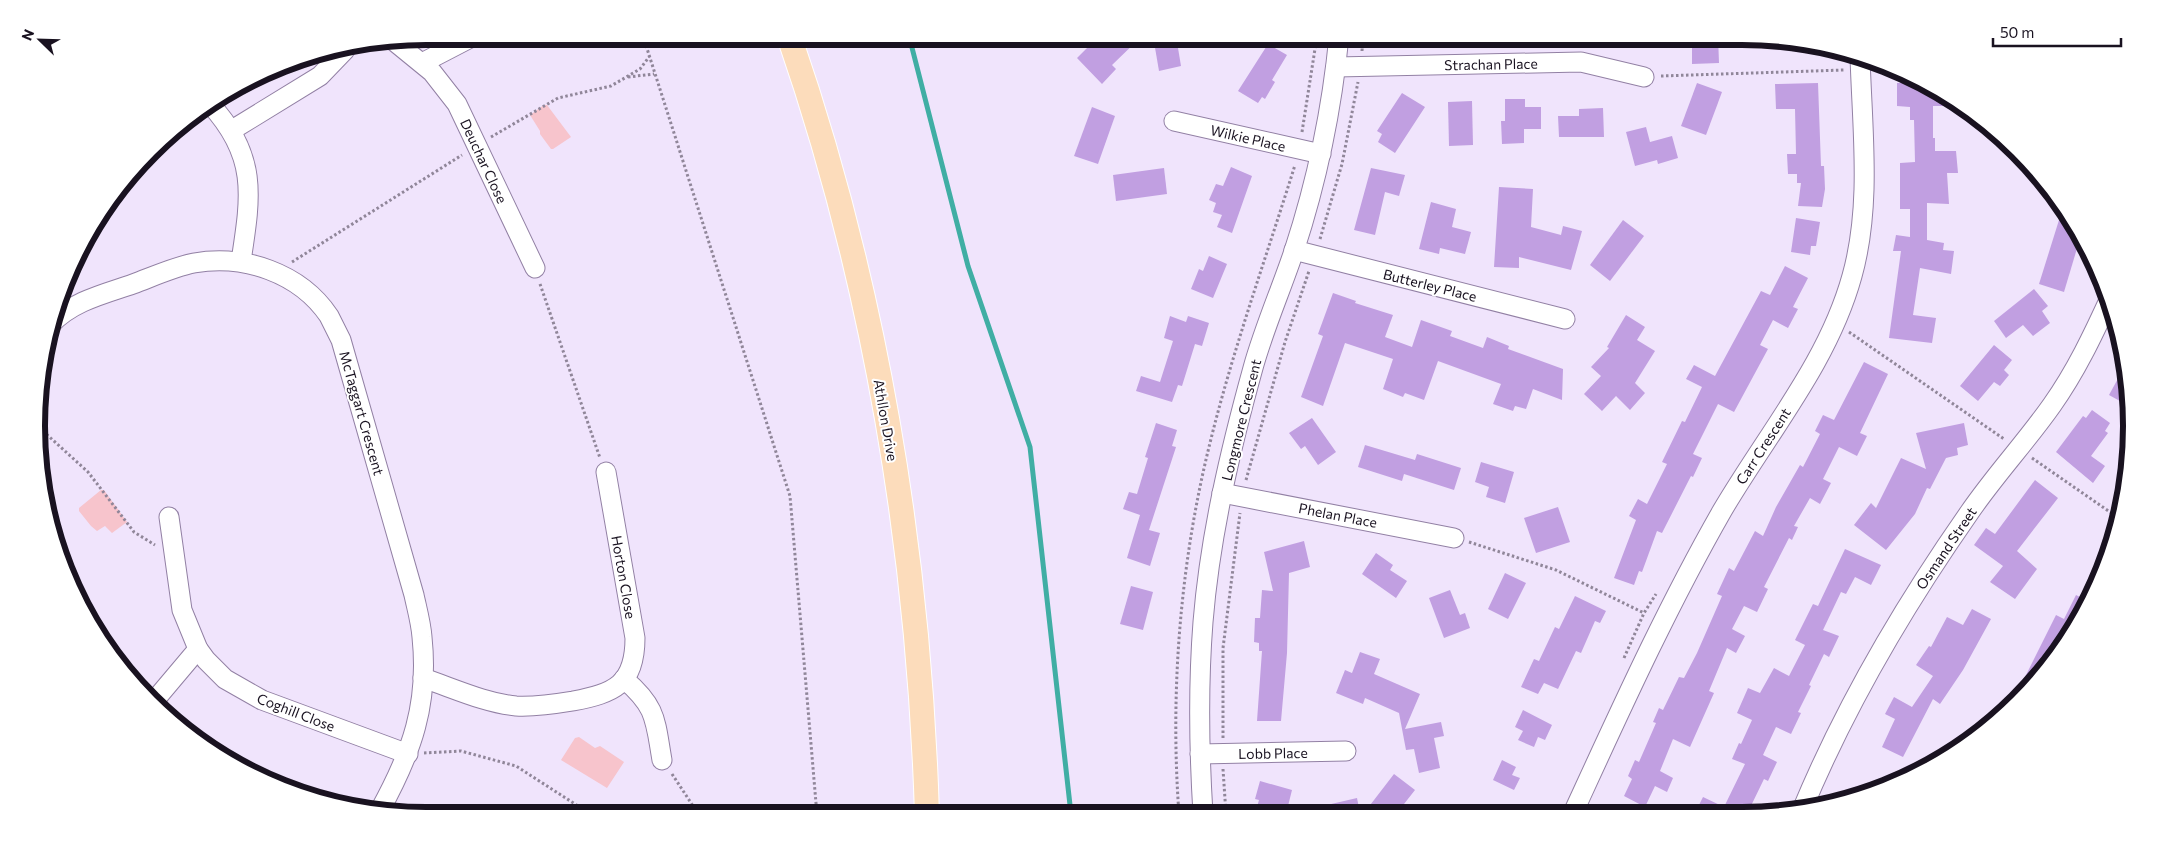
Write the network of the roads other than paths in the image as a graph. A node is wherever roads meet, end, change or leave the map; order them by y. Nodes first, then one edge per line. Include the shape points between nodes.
1 (457, 45) edge
2 (792, 45) edge
3 (1338, 45) edge
4 (399, 46) edge
5 (340, 55) edge
6 (1852, 61) edge
7 (422, 63) junction
8 (1336, 67) junction
9 (1644, 77) road end
10 (214, 109) edge
11 (1174, 121) dead end
12 (232, 130) junction
13 (1321, 154) junction
14 (1294, 250) junction
15 (241, 261) junction
16 (535, 268) road end
17 (2105, 310) edge
18 (62, 315) edge
19 (1565, 319) dead end
20 (606, 472) road end
21 (1222, 493) junction
22 (169, 517) dead end
23 (1454, 538) road end
24 (198, 649) junction
25 (423, 678) junction
26 (624, 680) junction
27 (159, 697) edge
28 (1346, 752) dead end
29 (408, 754) junction
30 (1200, 754) junction
31 (662, 760) road end
32 (1805, 802) edge
33 (383, 805) edge
34 (927, 807) edge
35 (1203, 807) edge
36 (1575, 807) edge

1 - 7 street
2 - 34 main road, Athllon Drive via 842,214 882,392 906,541 917,643
3 - 8 street, Longmore Crescent
4 - 7 street, Deuchar Close
5 - 12 street via 320,76
6 - 36 street, Carr Crescent via 1864,200 1858,251 1836,324 1813,368 1742,477 1690,568
7 - 16 street, Deuchar Close via 457,104
8 - 9 street, Strachan Place via 1581,62
8 - 13 street, Longmore Crescent
10 - 12 street
11 - 13 street, Wilkie Place
12 - 15 street via 247,172 249,191
13 - 14 street, Longmore Crescent
14 - 19 street, Butterley Place
14 - 21 street, Longmore Crescent via 1254,365
15 - 18 street, McTaggart Crescent via 192,263 84,300
15 - 25 street, McTaggart Crescent via 284,276 309,294 328,316 341,340 414,596 422,637
17 - 32 street, Osmand Street via 2085,352 2053,404 1972,509 1910,602 1863,681
20 - 26 street, Horton Close via 635,638 635,656
21 - 23 street, Phelan Place
21 - 30 street, Longmore Crescent via 1203,622
22 - 24 street, Coghill Close via 182,610
24 - 27 street
24 - 29 street, Coghill Close via 225,679 262,700
25 - 26 street via 516,706 553,705 602,695
25 - 29 street, McTaggart Crescent via 420,707
26 - 31 street via 648,702 654,715
28 - 30 street, Lobb Place
29 - 33 street, McTaggart Crescent
30 - 35 street, Longmore Crescent

